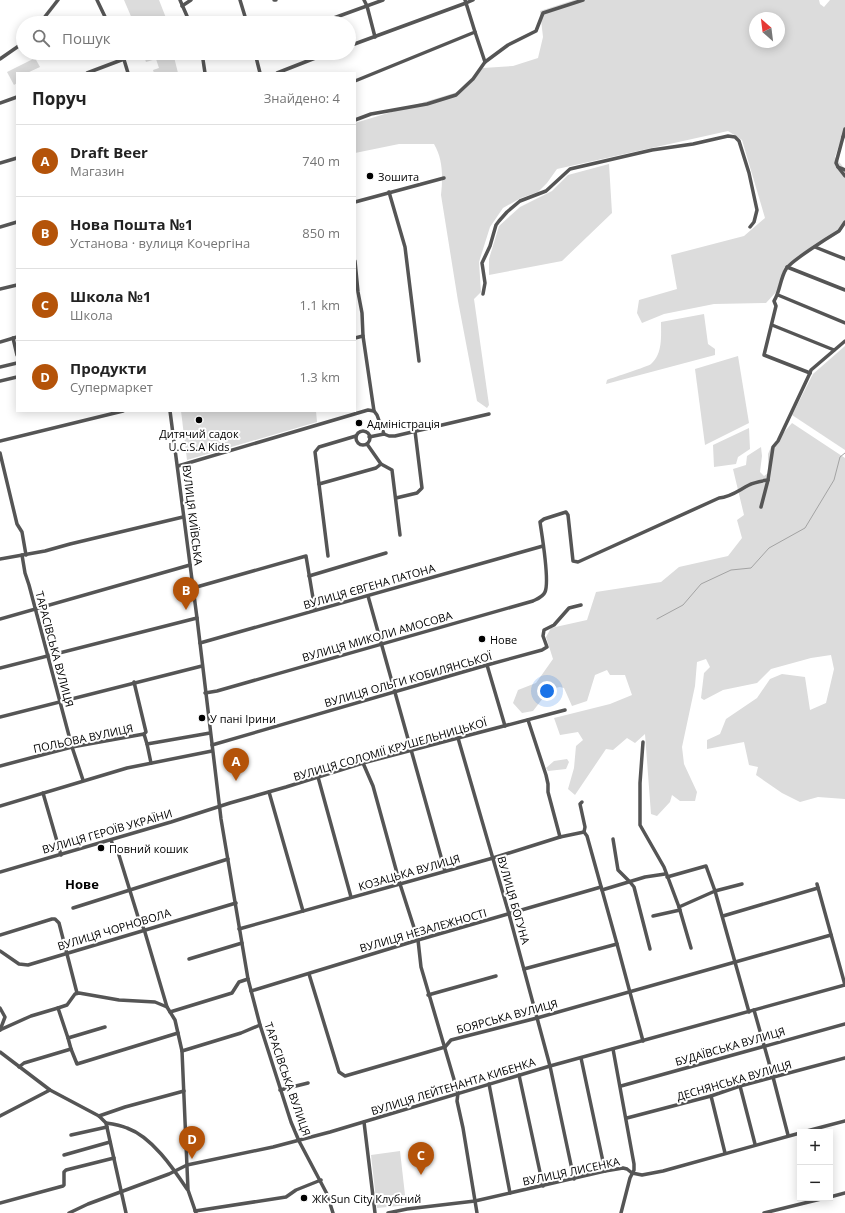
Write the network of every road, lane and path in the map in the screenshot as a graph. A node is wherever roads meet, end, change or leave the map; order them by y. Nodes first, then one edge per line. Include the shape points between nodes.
1 (58, 0) edge
2 (97, 0) edge
3 (180, 0) edge
4 (191, 0) edge
5 (240, 0) edge
6 (364, 0) edge
7 (383, 0) edge
8 (473, 0) edge
9 (584, 0) edge
10 (466, 1) edge
11 (182, 6) junction
12 (367, 6) junction
13 (45, 16) edge
14 (105, 16) edge
15 (187, 16) edge
16 (245, 16) edge
17 (339, 16) edge
18 (475, 32) junction
19 (376, 37) junction
20 (356, 44) edge
21 (16, 48) edge
22 (0, 59) edge
23 (121, 60) edge
24 (124, 60) edge
25 (203, 60) edge
26 (257, 60) edge
27 (310, 60) edge
28 (485, 62) junction
29 (90, 72) edge
30 (128, 72) edge
31 (205, 72) edge
32 (260, 72) edge
33 (280, 72) edge
34 (356, 81) edge
35 (16, 97) edge
36 (0, 103) edge
37 (356, 120) edge
38 (845, 129) edge
39 (844, 137) edge
40 (16, 158) edge
41 (0, 163) edge
42 (838, 167) junction
43 (845, 170) edge
44 (845, 176) edge
45 (444, 178) dead end
46 (389, 192) junction
47 (356, 202) edge
48 (16, 222) edge
49 (845, 222) edge
50 (0, 226) edge
51 (750, 227) dead end
52 (844, 227) edge
53 (815, 247) junction
54 (845, 259) edge
55 (787, 267) junction
56 (356, 271) edge
57 (16, 285) edge
58 (0, 289) edge
59 (845, 290) edge
60 (484, 294) dead end
61 (778, 295) junction
62 (845, 323) edge
63 (772, 324) junction
64 (363, 336) junction
65 (15, 338) edge
66 (356, 338) edge
67 (845, 341) edge
68 (0, 342) edge
69 (834, 350) junction
70 (419, 361) dead end
71 (16, 363) edge
72 (0, 367) edge
73 (810, 373) junction
74 (16, 377) edge
75 (0, 381) edge
76 (374, 411) junction
77 (119, 412) edge
78 (170, 412) edge
79 (489, 414) dead end
80 (414, 431) junction
81 (384, 434) junction
82 (356, 436) junction
83 (370, 437) junction
84 (0, 440) edge
85 (366, 444) junction
86 (0, 453) edge
87 (381, 464) junction
88 (178, 466) junction
89 (768, 480) junction
90 (319, 484) junction
91 (396, 498) junction
92 (761, 507) dead end
93 (183, 517) junction
94 (400, 535) dead end
95 (543, 546) junction
96 (386, 553) dead end
97 (24, 555) junction
98 (328, 556) dead end
99 (0, 559) edge
100 (190, 565) junction
101 (309, 576) junction
102 (193, 588) junction
103 (368, 596) junction
104 (581, 605) dead end
105 (36, 610) junction
106 (315, 610) junction
107 (197, 618) junction
108 (0, 619) edge
109 (200, 643) junction
110 (381, 644) junction
111 (48, 656) junction
112 (487, 665) junction
113 (202, 666) junction
114 (0, 668) edge
115 (134, 682) junction
116 (396, 692) junction
117 (205, 693) junction
118 (60, 701) junction
119 (566, 710) dead end
120 (0, 717) edge
121 (528, 720) junction
122 (505, 726) junction
123 (210, 732) junction
124 (144, 734) junction
125 (458, 738) junction
126 (643, 742) dead end
127 (147, 744) junction
128 (212, 745) junction
129 (72, 747) junction
130 (412, 750) junction
131 (212, 751) junction
132 (151, 763) junction
133 (363, 763) junction
134 (0, 766) edge
135 (318, 778) junction
136 (83, 780) junction
137 (269, 792) junction
138 (43, 793) junction
139 (582, 802) dead end
140 (0, 806) edge
141 (219, 807) junction
142 (584, 832) junction
143 (560, 837) junction
144 (613, 839) dead end
145 (111, 840) junction
146 (61, 854) junction
147 (493, 858) junction
148 (228, 859) junction
149 (445, 871) junction
150 (0, 872) edge
151 (666, 876) junction
152 (630, 882) junction
153 (400, 884) junction
154 (742, 884) dead end
155 (601, 889) junction
156 (130, 891) junction
157 (715, 891) junction
158 (351, 897) junction
159 (236, 903) junction
160 (73, 908) dead end
161 (679, 908) junction
162 (303, 911) junction
163 (509, 914) junction
164 (653, 916) dead end
165 (722, 916) junction
166 (144, 929) junction
167 (240, 929) junction
168 (0, 935) edge
169 (830, 935) junction
170 (418, 940) junction
171 (242, 943) junction
172 (617, 944) junction
173 (691, 948) dead end
174 (650, 949) dead end
175 (0, 951) edge
176 (67, 953) junction
177 (189, 959) dead end
178 (736, 963) junction
179 (524, 969) junction
180 (309, 974) junction
181 (496, 976) dead end
182 (248, 980) junction
183 (845, 985) edge
184 (251, 991) junction
185 (630, 992) junction
186 (77, 994) junction
187 (428, 995) junction
188 (167, 1007) junction
189 (0, 1008) edge
190 (58, 1008) junction
191 (754, 1010) junction
192 (170, 1012) junction
193 (749, 1012) junction
194 (537, 1018) junction
195 (845, 1024) edge
196 (260, 1025) junction
197 (105, 1027) dead end
198 (0, 1030) edge
199 (178, 1033) junction
200 (68, 1038) junction
201 (643, 1041) junction
202 (765, 1046) junction
203 (445, 1047) junction
204 (72, 1049) junction
205 (613, 1049) junction
206 (182, 1051) junction
207 (0, 1052) edge
208 (581, 1058) junction
209 (845, 1058) edge
210 (550, 1066) junction
211 (19, 1067) junction
212 (519, 1075) junction
213 (773, 1077) junction
214 (308, 1083) dead end
215 (489, 1084) junction
216 (621, 1086) junction
217 (740, 1086) junction
218 (50, 1090) junction
219 (280, 1090) junction
220 (184, 1091) junction
221 (458, 1093) junction
222 (711, 1096) junction
223 (0, 1116) edge
224 (98, 1116) junction
225 (627, 1118) junction
226 (845, 1121) edge
227 (364, 1122) junction
228 (106, 1125) junction
229 (820, 1129) edge
230 (797, 1134) edge
231 (788, 1135) junction
232 (71, 1136) dead end
233 (299, 1141) junction
234 (110, 1142) junction
235 (755, 1144) junction
236 (725, 1153) junction
237 (64, 1155) dead end
238 (114, 1158) junction
239 (187, 1165) junction
240 (175, 1171) junction
241 (605, 1171) junction
242 (632, 1173) junction
243 (574, 1178) junction
244 (321, 1180) junction
245 (543, 1186) junction
246 (188, 1190) junction
247 (122, 1192) junction
248 (510, 1193) junction
249 (845, 1193) edge
250 (833, 1196) edge
251 (475, 1200) junction
252 (812, 1201) edge
253 (0, 1203) edge
254 (196, 1212) edge
255 (69, 1213) edge
256 (126, 1213) edge
257 (333, 1213) edge
258 (375, 1213) edge
259 (388, 1213) edge
260 (477, 1213) edge
261 (621, 1213) edge
262 (764, 1213) edge

1 - 13 street
2 - 14 street
3 - 11 street
4 - 11 street
5 - 16 street
6 - 12 street
7 - 12 street
8 - 10 street
9 - 28 street via 543,13 536,31 508,45
10 - 18 street
10 - 19 street
11 - 15 street
12 - 17 street
12 - 19 street
18 - 28 street
18 - 34 street
19 - 20 street
21 - 22 street
23 - 29 street
24 - 30 street
25 - 31 street
26 - 32 street
27 - 33 street
28 - 37 street via 461,92 450,98 371,114
35 - 36 street
38 - 39 street
39 - 42 street via 836,163
40 - 41 street
42 - 43 street
42 - 44 street
45 - 46 street
46 - 47 street
46 - 70 street via 405,247
48 - 50 street
49 - 52 street
51 - 60 street via 757,210 749,172 739,140 735,137 728,136 652,150 570,169 546,191 520,201 496,225 482,263
52 - 53 street
53 - 54 street
53 - 55 street
55 - 59 street
55 - 61 street
56 - 64 street
57 - 58 street
61 - 62 street
61 - 63 street via 774,301 776,306
63 - 69 street
63 - 73 street via 764,355
64 - 66 street
64 - 76 street
65 - 68 street
67 - 69 street
69 - 73 street
71 - 72 street
73 - 89 street via 773,447
74 - 75 street
76 - 81 street
76 - 88 street via 368,410
77 - 84 street
78 - 88 street, ВУЛИЦЯ КИЇВСЬКА
79 - 80 street
80 - 81 street via 395,436
80 - 91 street via 422,488 417,493
81 - 83 street
82 - 83 street via 362,431
82 - 85 street via 359,444
82 - 90 street via 316,449
83 - 85 street
85 - 87 street
86 - 97 street, ТАРАСІВСЬКА ВУЛИЦЯ via 17,524 22,532
87 - 90 street via 376,468
87 - 91 street via 392,470
88 - 93 street, ВУЛИЦЯ КИЇВСЬКА
89 - 92 street
89 - 95 street via 749,485 578,562 573,561 566,512 544,518 540,522
90 - 98 street
91 - 94 street
93 - 97 street
93 - 100 street, ВУЛИЦЯ КИЇВСЬКА
95 - 103 street, ВУЛИЦЯ ЄВГЕНА ПАТОНА
95 - 110 street, ВУЛИЦЯ МИКОЛИ АМОСОВА via 546,587 540,598
96 - 101 street
97 - 99 street
97 - 105 street, ТАРАСІВСЬКА ВУЛИЦЯ via 25,573
100 - 102 street, ВУЛИЦЯ КИЇВСЬКА
100 - 105 street
101 - 102 street via 306,556
101 - 106 street
102 - 107 street, ВУЛИЦЯ КИЇВСЬКА
103 - 106 street, ВУЛИЦЯ ЄВГЕНА ПАТОНА
103 - 110 street
104 - 112 street, ВУЛИЦЯ ОЛЬГИ КОБИЛЯНСЬКОЇ via 569,608 554,625 544,630 548,647
105 - 108 street
105 - 111 street, ТАРАСІВСЬКА ВУЛИЦЯ
106 - 109 street, ВУЛИЦЯ ЄВГЕНА ПАТОНА
107 - 109 street, ВУЛИЦЯ КИЇВСЬКА
107 - 111 street
109 - 113 street, ВУЛИЦЯ КИЇВСЬКА
110 - 116 street
110 - 117 street, ВУЛИЦЯ МИКОЛИ АМОСОВА
111 - 114 street
111 - 118 street, ТАРАСІВСЬКА ВУЛИЦЯ
112 - 116 street, ВУЛИЦЯ ОЛЬГИ КОБИЛЯНСЬКОЇ
112 - 122 street
113 - 115 street
113 - 117 street, ВУЛИЦЯ КИЇВСЬКА
115 - 118 street
115 - 124 street via 146,732
116 - 128 street, ВУЛИЦЯ ОЛЬГИ КОБИЛЯНСЬКОЇ
116 - 130 street
117 - 123 street, ВУЛИЦЯ КИЇВСЬКА
118 - 120 street
118 - 129 street, ТАРАСІВСЬКА ВУЛИЦЯ
119 - 121 street, ВУЛИЦЯ СОЛОМІЇ КРУШЕЛЬНИЦЬКОЇ
121 - 122 street, ВУЛИЦЯ СОЛОМІЇ КРУШЕЛЬНИЦЬКОЇ
121 - 143 street via 546,775
122 - 125 street, ВУЛИЦЯ СОЛОМІЇ КРУШЕЛЬНИЦЬКОЇ
123 - 127 street
123 - 128 street, ВУЛИЦЯ КИЇВСЬКА
124 - 127 street, ПОЛЬОВА ВУЛИЦЯ
124 - 129 street, ПОЛЬОВА ВУЛИЦЯ
125 - 130 street, ВУЛИЦЯ СОЛОМІЇ КРУШЕЛЬНИЦЬКОЇ
125 - 147 street, ВУЛИЦЯ БОГУНА
126 - 151 street via 640,824 664,867
127 - 132 street, ПОЛЬОВА ВУЛИЦЯ
128 - 131 street, ВУЛИЦЯ КИЇВСЬКА
129 - 134 street, ПОЛЬОВА ВУЛИЦЯ
129 - 136 street, ТАРАСІВСЬКА ВУЛИЦЯ
130 - 133 street, ВУЛИЦЯ СОЛОМІЇ КРУШЕЛЬНИЦЬКОЇ
130 - 149 street
131 - 132 street
131 - 141 street, ВУЛИЦЯ КИЇВСЬКА
132 - 136 street
133 - 135 street, ВУЛИЦЯ СОЛОМІЇ КРУШЕЛЬНИЦЬКОЇ
133 - 153 street via 373,786
135 - 137 street, ВУЛИЦЯ СОЛОМІЇ КРУШЕЛЬНИЦЬКОЇ
135 - 158 street
136 - 138 street
137 - 141 street, ВУЛИЦЯ СОЛОМІЇ КРУШЕЛЬНИЦЬКОЇ
137 - 162 street
138 - 140 street
138 - 146 street
139 - 142 street via 580,804
141 - 145 street, ВУЛИЦЯ ГЕРОЇВ УКРАЇНИ
141 - 148 street, ВУЛИЦЯ КИЇВСЬКА
142 - 143 street, КОЗАЦЬКА ВУЛИЦЯ
142 - 155 street
143 - 147 street, КОЗАЦЬКА ВУЛИЦЯ
144 - 152 street via 618,870
145 - 146 street, ВУЛИЦЯ ГЕРОЇВ УКРАЇНИ
145 - 156 street via 118,852
146 - 150 street, ВУЛИЦЯ ГЕРОЇВ УКРАЇНИ
147 - 149 street, КОЗАЦЬКА ВУЛИЦЯ
147 - 163 street, ВУЛИЦЯ БОГУНА
148 - 156 street
148 - 159 street, ТАРАСІВСЬКА ВУЛИЦЯ
149 - 153 street, КОЗАЦЬКА ВУЛИЦЯ
151 - 152 street, ВУЛИЦЯ НЕЗАЛЕЖНОСТІ via 645,877
151 - 157 street, ВУЛИЦЯ НЕЗАЛЕЖНОСТІ via 706,866
151 - 161 street
152 - 155 street, ВУЛИЦЯ НЕЗАЛЕЖНОСТІ
152 - 174 street via 634,887
153 - 158 street, КОЗАЦЬКА ВУЛИЦЯ
153 - 170 street
154 - 157 street
155 - 163 street, ВУЛИЦЯ НЕЗАЛЕЖНОСТІ
155 - 172 street
156 - 160 street
156 - 166 street
157 - 161 street
157 - 165 street
158 - 162 street, КОЗАЦЬКА ВУЛИЦЯ
159 - 166 street, ВУЛИЦЯ ЧОРНОВОЛА
159 - 167 street, ТАРАСІВСЬКА ВУЛИЦЯ
161 - 164 street
161 - 173 street
162 - 167 street, КОЗАЦЬКА ВУЛИЦЯ
163 - 170 street, ВУЛИЦЯ НЕЗАЛЕЖНОСТІ
163 - 179 street, ВУЛИЦЯ БОГУНА
165 - 169 street via 817,886
165 - 178 street
166 - 176 street, ВУЛИЦЯ ЧОРНОВОЛА
166 - 188 street
167 - 171 street, ТАРАСІВСЬКА ВУЛИЦЯ
168 - 176 street via 52,918 59,923
169 - 178 street, БОЯРСЬКА ВУЛИЦЯ
169 - 183 street
170 - 180 street, ВУЛИЦЯ НЕЗАЛЕЖНОСТІ
170 - 187 street via 420,967
171 - 177 street
171 - 182 street, ТАРАСІВСЬКА ВУЛИЦЯ
172 - 179 street
172 - 185 street
175 - 176 street, ВУЛИЦЯ ЧОРНОВОЛА via 23,965
176 - 186 street
178 - 185 street, БОЯРСЬКА ВУЛИЦЯ
178 - 193 street
179 - 194 street, ВУЛИЦЯ БОГУНА
180 - 184 street, ВУЛИЦЯ НЕЗАЛЕЖНОСТІ
180 - 203 street, БОЯРСЬКА ВУЛИЦЯ via 341,1074 348,1076
181 - 187 street
182 - 184 street, ТАРАСІВСЬКА ВУЛИЦЯ
182 - 192 street via 239,982 232,993
183 - 191 street, ВУЛИЦЯ ЛЕЙТЕНАНТА КИБЕНКА
184 - 196 street, ТАРАСІВСЬКА ВУЛИЦЯ
185 - 194 street, БОЯРСЬКА ВУЛИЦЯ
185 - 201 street
186 - 188 street via 155,1002
186 - 190 street via 67,1005
187 - 203 street
188 - 192 street
189 - 198 street via 5,1017
190 - 198 street via 31,1016
190 - 200 street
191 - 193 street, ВУЛИЦЯ ЛЕЙТЕНАНТА КИБЕНКА
191 - 202 street
192 - 199 street
193 - 201 street, ВУЛИЦЯ ЛЕЙТЕНАНТА КИБЕНКА
194 - 203 street, БОЯРСЬКА ВУЛИЦЯ via 451,1040
194 - 210 street, ВУЛИЦЯ БОГУНА
195 - 202 street, БУДАЇВСЬКА ВУЛИЦЯ
196 - 206 street
196 - 219 street, ТАРАСІВСЬКА ВУЛИЦЯ
197 - 200 street
199 - 204 street via 77,1064
199 - 206 street
200 - 204 street
201 - 205 street, ВУЛИЦЯ ЛЕЙТЕНАНТА КИБЕНКА
202 - 213 street
202 - 216 street, БУДАЇВСЬКА ВУЛИЦЯ
203 - 221 street
204 - 211 street via 24,1063
205 - 208 street, ВУЛИЦЯ ЛЕЙТЕНАНТА КИБЕНКА
205 - 216 street
206 - 220 street
207 - 211 street
208 - 210 street, ВУЛИЦЯ ЛЕЙТЕНАНТА КИБЕНКА
208 - 241 street
209 - 213 street, ДЕСНЯНСЬКА ВУЛИЦЯ
210 - 212 street, ВУЛИЦЯ ЛЕЙТЕНАНТА КИБЕНКА
210 - 243 street, ВУЛИЦЯ БОГУНА
211 - 218 street
212 - 215 street, ВУЛИЦЯ ЛЕЙТЕНАНТА КИБЕНКА
212 - 245 street
213 - 217 street, ДЕСНЯНСЬКА ВУЛИЦЯ
213 - 231 street
214 - 219 street
215 - 221 street, ВУЛИЦЯ ЛЕЙТЕНАНТА КИБЕНКА
215 - 248 street
216 - 225 street
217 - 222 street, ДЕСНЯНСЬКА ВУЛИЦЯ
217 - 235 street
218 - 223 street
218 - 224 street
219 - 233 street, ТАРАСІВСЬКА ВУЛИЦЯ
220 - 224 street
220 - 239 street
221 - 227 street, ВУЛИЦЯ ЛЕЙТЕНАНТА КИБЕНКА
221 - 251 street via 457,1101
222 - 225 street, ДЕСНЯНСЬКА ВУЛИЦЯ
222 - 236 street
224 - 228 street
225 - 242 street via 634,1164
226 - 229 street
227 - 233 street, ВУЛИЦЯ ЛЕЙТЕНАНТА КИБЕНКА
227 - 258 street
228 - 232 street
228 - 234 street
228 - 240 street via 127,1128 137,1134
230 - 231 street, ВУЛИЦЯ ЛИСЕНКА
231 - 235 street, ВУЛИЦЯ ЛИСЕНКА
233 - 239 street, ВУЛИЦЯ ЛЕЙТЕНАНТА КИБЕНКА
233 - 244 street, ТАРАСІВСЬКА ВУЛИЦЯ
234 - 237 street
234 - 238 street
235 - 236 street, ВУЛИЦЯ ЛИСЕНКА
236 - 242 street, ВУЛИЦЯ ЛИСЕНКА via 663,1171 642,1175
238 - 247 street
238 - 253 street via 66,1170 63,1186
239 - 240 street, ВУЛИЦЯ ЛЕЙТЕНАНТА КИБЕНКА
239 - 246 street
240 - 246 street
240 - 247 street, ВУЛИЦЯ ЛЕЙТЕНАНТА КИБЕНКА
241 - 242 street, ВУЛИЦЯ ЛИСЕНКА via 627,1168
241 - 243 street, ВУЛИЦЯ ЛИСЕНКА
242 - 261 street
243 - 245 street, ВУЛИЦЯ ЛИСЕНКА
244 - 254 street via 286,1197
244 - 257 street, ТАРАСІВСЬКА ВУЛИЦЯ
245 - 248 street, ВУЛИЦЯ ЛИСЕНКА
246 - 254 street
247 - 255 street, ВУЛИЦЯ ЛЕЙТЕНАНТА КИБЕНКА
247 - 256 street
248 - 251 street, ВУЛИЦЯ ЛИСЕНКА
249 - 250 street
251 - 259 street, ВУЛИЦЯ ЛИСЕНКА
251 - 260 street
252 - 262 street

